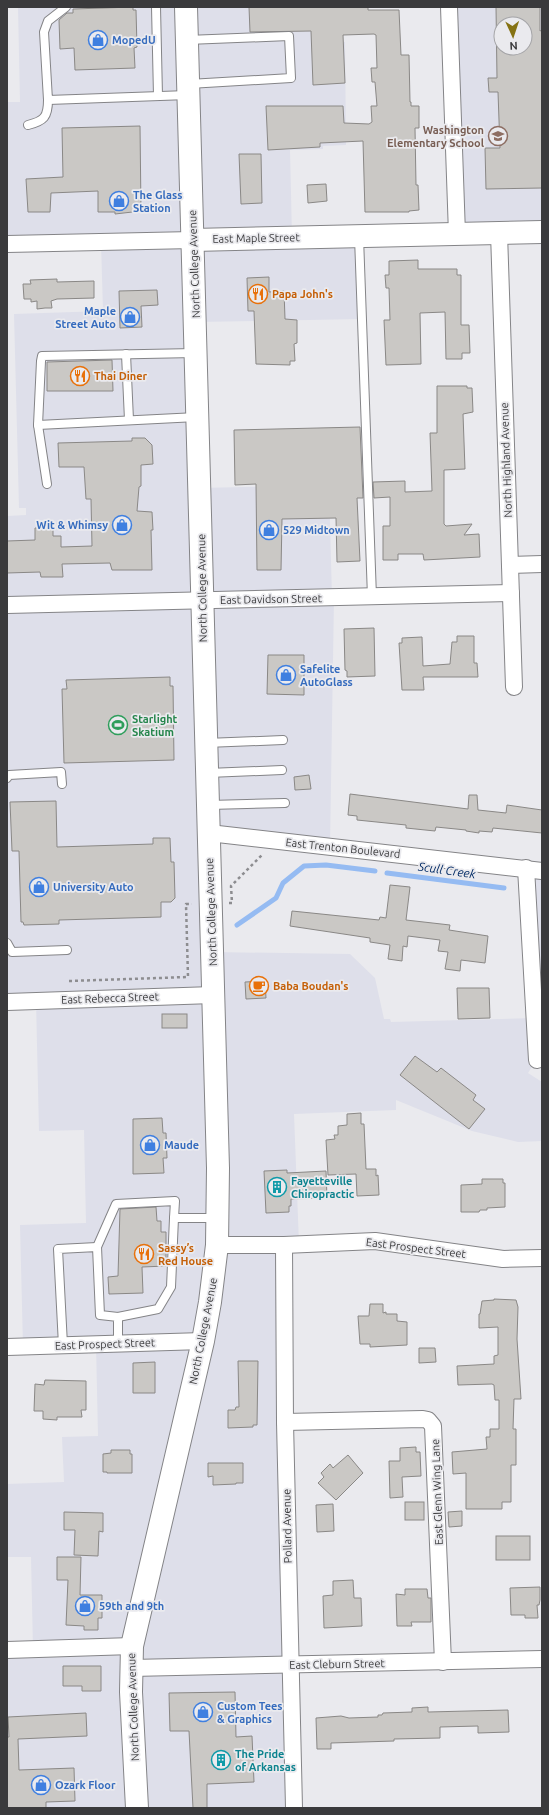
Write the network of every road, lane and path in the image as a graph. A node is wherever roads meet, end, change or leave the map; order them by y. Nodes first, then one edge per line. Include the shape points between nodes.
1 (66, 7) edge
2 (156, 7) edge
3 (186, 7) edge
4 (449, 7) edge
5 (187, 40) junction
6 (188, 90) junction
7 (158, 96) junction
8 (48, 100) junction
9 (28, 126) dead end
10 (542, 232) edge
11 (499, 233) junction
12 (457, 234) junction
13 (359, 236) junction
14 (193, 240) junction
15 (7, 244) edge
16 (196, 352) junction
17 (126, 354) junction
18 (198, 416) junction
19 (129, 420) junction
20 (38, 425) junction
21 (47, 484) dead end
22 (542, 564) edge
23 (510, 565) junction
24 (511, 593) junction
25 (372, 597) junction
26 (202, 601) junction
27 (7, 605) edge
28 (514, 687) dead end
29 (283, 740) dead end
30 (205, 743) junction
31 (282, 770) dead end
32 (207, 773) junction
33 (7, 778) edge
34 (62, 784) dead end
35 (285, 803) dead end
36 (208, 805) junction
37 (208, 833) junction
38 (526, 868) junction
39 (542, 871) edge
40 (194, 904) dead end
41 (7, 943) edge
42 (67, 950) dead end
43 (69, 981) dead end
44 (213, 995) junction
45 (7, 1002) edge
46 (537, 1060) dead end
47 (174, 1218) junction
48 (218, 1218) junction
49 (217, 1245) junction
50 (284, 1245) junction
51 (97, 1247) junction
52 (542, 1258) edge
53 (118, 1317) junction
54 (203, 1341) junction
55 (118, 1343) junction
56 (63, 1345) junction
57 (7, 1347) edge
58 (285, 1422) junction
59 (132, 1646) junction
60 (7, 1650) edge
61 (542, 1659) edge
62 (443, 1662) junction
63 (291, 1665) junction
64 (131, 1668) junction
65 (137, 1808) edge
66 (294, 1808) edge

1 - 8 lane via 48,21 44,32
2 - 7 lane
3 - 5 main road, North College Avenue
4 - 12 street
5 - 6 main road, North College Avenue
5 - 6 lane via 289,36 291,78
6 - 7 lane
6 - 14 main road, North College Avenue
7 - 8 lane
8 - 9 lane via 45,117 38,123
10 - 11 main road, East Maple Street
11 - 12 main road, East Maple Street
11 - 23 street, North Highland Avenue
12 - 13 main road, East Maple Street
13 - 14 main road, East Maple Street
13 - 25 lane
14 - 15 street, East Maple Street
14 - 16 main road, North College Avenue
16 - 17 lane
16 - 18 main road, North College Avenue
17 - 19 lane
17 - 20 lane via 42,356
18 - 19 lane
18 - 26 main road, North College Avenue
19 - 20 lane
20 - 21 lane
22 - 23 street
23 - 24 street, North Highland Avenue
24 - 25 street, East Davidson Street
24 - 28 street, North Highland Avenue
25 - 26 street, East Davidson Street
26 - 27 street, East Davidson Street
26 - 30 main road, North College Avenue
29 - 30 lane
30 - 32 main road, North College Avenue
31 - 32 lane
32 - 36 main road, North College Avenue
33 - 34 lane via 9,775 62,772
35 - 36 lane
36 - 37 main road, North College Avenue
37 - 38 street, East Trenton Boulevard
37 - 44 main road, North College Avenue
38 - 39 street, East Trenton Boulevard
38 - 46 street
40 - 43 path via 186,904 188,977
41 - 42 lane via 12,952
44 - 45 street, East Rebecca Street
44 - 48 main road, North College Avenue
47 - 48 lane
47 - 51 lane via 174,1201 116,1204
47 - 53 lane via 171,1287 158,1309
48 - 49 main road, North College Avenue
49 - 50 street, East Prospect Street
49 - 54 main road, North College Avenue
50 - 52 street, East Prospect Street via 375,1241 503,1260
50 - 58 street, Pollard Avenue
51 - 53 lane via 100,1315
51 - 56 lane via 58,1249
53 - 55 lane
54 - 55 street, East Prospect Street
54 - 59 main road, North College Avenue
55 - 56 street, East Prospect Street
56 - 57 street, East Prospect Street
58 - 62 street, East Glenn Wing Lane via 423,1419 428,1420 433,1426
58 - 63 street, Pollard Avenue
59 - 60 street
59 - 64 main road, North College Avenue
61 - 62 street, East Cleburn Street
62 - 63 street, East Cleburn Street
63 - 64 street, East Cleburn Street
63 - 66 street, Pollard Avenue
64 - 65 main road, North College Avenue

